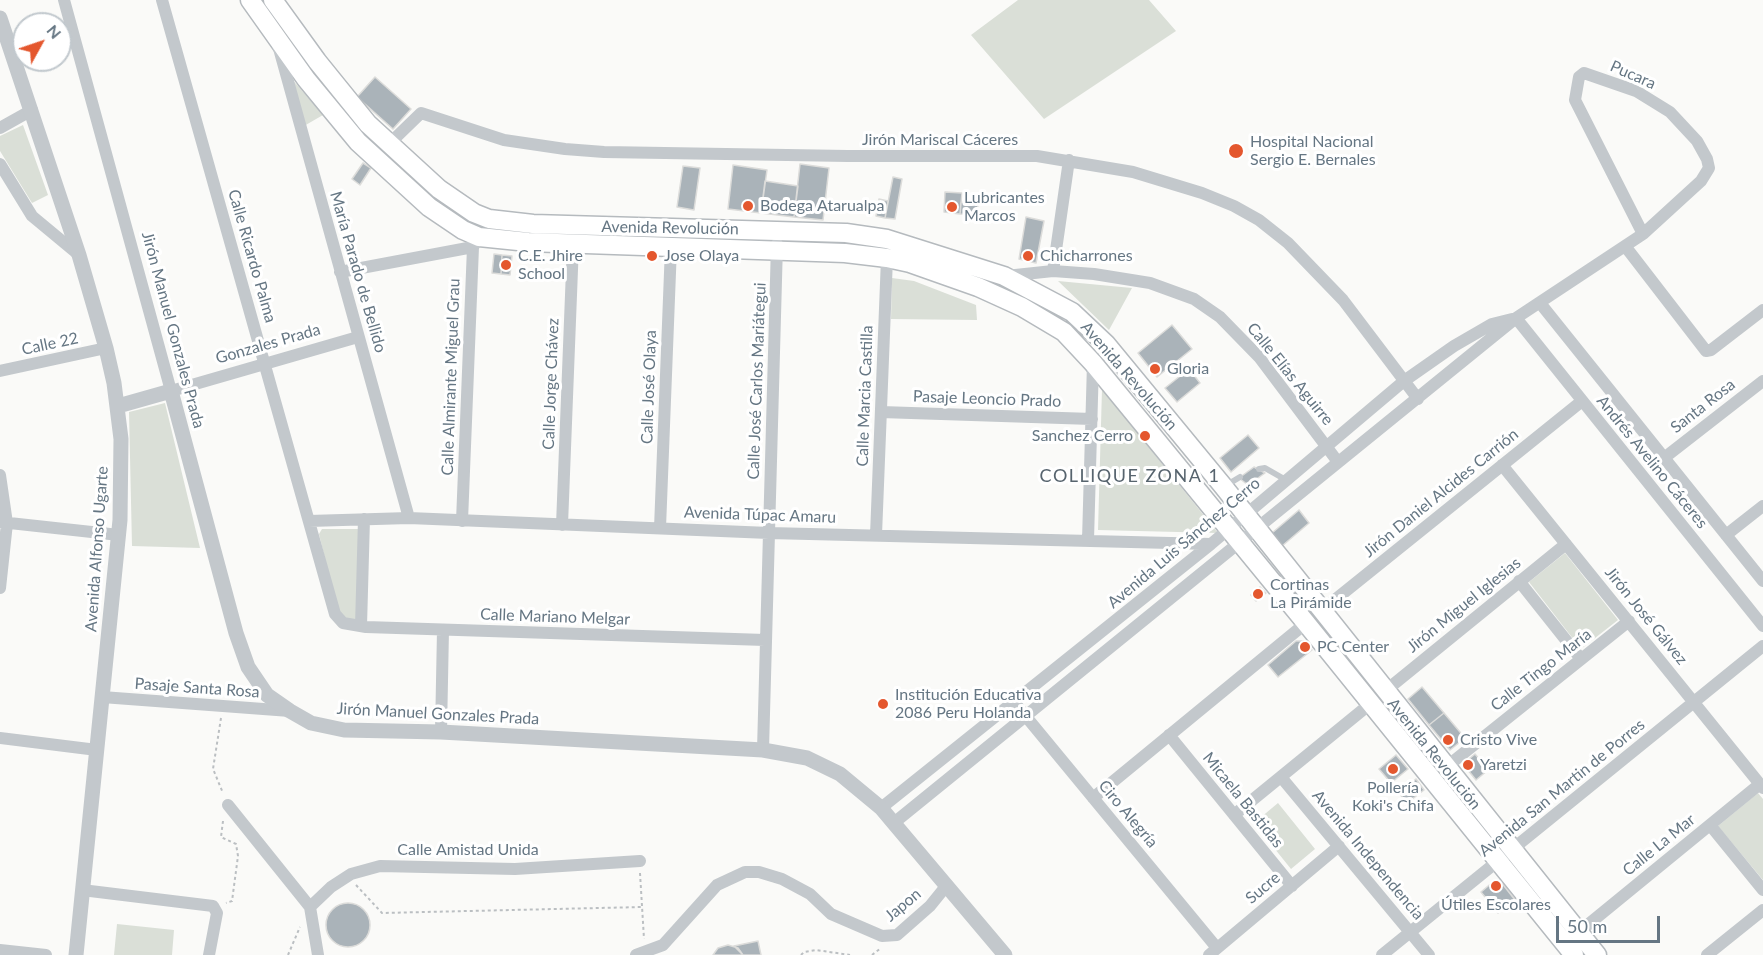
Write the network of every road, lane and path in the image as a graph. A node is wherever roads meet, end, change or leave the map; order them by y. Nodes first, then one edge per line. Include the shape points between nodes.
1 (64, 0) edge
2 (162, 0) edge
3 (250, 0) edge
4 (273, 0) edge
5 (0, 18) edge
6 (275, 35) junction
7 (32, 110) junction
8 (0, 128) edge
9 (389, 144) junction
10 (1069, 160) junction
11 (0, 164) edge
12 (1709, 168) joint
13 (777, 230) junction
14 (1644, 234) junction
15 (476, 242) junction
16 (573, 244) junction
17 (1626, 246) junction
18 (670, 247) junction
19 (777, 251) junction
20 (79, 255) junction
21 (887, 258) junction
22 (1053, 271) junction
23 (340, 272) junction
24 (1004, 276) junction
25 (1540, 303) junction
26 (1763, 310) edge
27 (1516, 318) junction
28 (358, 337) junction
29 (106, 348) junction
30 (1093, 363) junction
31 (265, 364) junction
32 (0, 371) edge
33 (1404, 381) junction
34 (1763, 381) edge
35 (171, 391) junction
36 (1418, 399) junction
37 (1582, 401) junction
38 (118, 406) junction
39 (881, 412) junction
40 (1092, 420) junction
41 (1326, 446) junction
42 (1664, 458) junction
43 (1338, 462) junction
44 (1502, 465) junction
45 (1259, 469) dead end
46 (0, 475) edge
47 (1240, 477) dead end
48 (1286, 480) junction
49 (1223, 486) junction
50 (1763, 506) edge
51 (409, 518) junction
52 (364, 519) junction
53 (309, 521) junction
54 (462, 521) junction
55 (4, 522) edge
56 (1250, 522) junction
57 (562, 525) junction
58 (660, 528) junction
59 (769, 532) junction
60 (1726, 534) junction
61 (119, 535) junction
62 (876, 535) junction
63 (1234, 536) junction
64 (1088, 540) junction
65 (1211, 544) junction
66 (1566, 544) junction
67 (1763, 581) edge
68 (1518, 582) junction
69 (0, 588) edge
70 (1321, 611) junction
71 (1629, 621) junction
72 (343, 623) joint
73 (1306, 623) junction
74 (361, 626) junction
75 (1763, 626) edge
76 (443, 630) junction
77 (765, 640) junction
78 (1763, 645) edge
79 (1581, 660) junction
80 (102, 697) junction
81 (1377, 698) junction
82 (1014, 702) junction
83 (1694, 702) junction
84 (223, 706) junction
85 (290, 711) junction
86 (1026, 717) junction
87 (441, 732) junction
88 (1169, 735) junction
89 (0, 738) edge
90 (97, 750) junction
91 (763, 750) junction
92 (1445, 768) junction
93 (1281, 777) junction
94 (1761, 786) edge
95 (1093, 798) junction
96 (228, 805) junction
97 (881, 808) junction
98 (1234, 815) junction
99 (895, 822) junction
100 (1710, 825) junction
101 (1339, 846) junction
102 (1506, 856) junction
103 (639, 861) joint
104 (351, 874) junction
105 (947, 885) junction
106 (1292, 886) junction
107 (82, 890) junction
108 (1763, 890) edge
109 (310, 907) junction
110 (642, 907) junction
111 (216, 908) junction
112 (1763, 910) edge
113 (1410, 932) junction
114 (1579, 932) junction
115 (0, 950) edge
116 (1213, 951) edge
117 (640, 953) edge
118 (46, 955) edge
119 (76, 955) edge
120 (209, 955) edge
121 (288, 955) edge
122 (318, 955) edge
123 (801, 955) edge
124 (850, 955) edge
125 (1005, 955) edge
126 (1382, 955) edge
127 (1429, 955) edge
128 (1574, 955) edge
129 (1597, 955) edge
130 (1707, 955) edge

1 - 35 street, Jirón Manuel Gonzales Prada
2 - 31 street, Calle Ricardo Palma
3 - 6 main road, Avenida Revolución
4 - 9 main road, Avenida Revolución via 346,98
5 - 7 street, Avenida Alfonso Ugarte
6 - 15 main road, Avenida Revolución via 336,116 379,162
6 - 23 street, María Parado de Bellido
7 - 8 street
7 - 20 street, Avenida Alfonso Ugarte
9 - 10 street, Jirón Mariscal Cáceres via 421,112 504,140 604,152 1037,156
9 - 13 main road, Avenida Revolución via 455,201 489,219 574,226
10 - 22 street
10 - 33 street, Jirón Mariscal Cáceres via 1168,182 1234,206 1259,220 1328,284
11 - 20 street via 32,216
12 - 14 street, Avenida Luis Sánchez Cerro via 1701,181
12 - 14 street, Pucara via 1697,141 1670,112 1636,91 1584,73 1576,87 1575,100
13 - 19 street, Calle José Carlos Mariátegui
13 - 24 main road, Avenida Revolución via 887,239
14 - 17 street, Avenida Luis Sánchez Cerro
15 - 16 main road, Avenida Revolución
15 - 23 street
15 - 54 street, Calle Almirante Miguel Grau
16 - 18 main road, Avenida Revolución
16 - 57 street, Calle Jorge Chávez
17 - 25 street, Avenida Luis Sánchez Cerro
17 - 26 street via 1706,351
18 - 19 main road, Avenida Revolución
18 - 58 street, Calle José Olaya
19 - 21 main road, Avenida Revolución
19 - 59 street, Calle José Carlos Mariátegui
20 - 29 street, Avenida Alfonso Ugarte
21 - 30 main road, Avenida Revolución via 943,274 1022,307 1064,332
21 - 39 street, Calle Marcia Castilla
22 - 24 street, Calle Elías Aguirre
22 - 41 street, Calle Elías Aguirre via 1150,283 1194,299 1239,335
23 - 28 street, María Parado de Bellido
24 - 49 main road, Avenida Revolución via 1052,299 1090,327
25 - 27 street, Avenida Luis Sánchez Cerro
25 - 42 street, Andrés Avelino Cáceres
27 - 33 street, Avenida Luis Sánchez Cerro via 1482,330
27 - 36 street, Avenida Luis Sánchez Cerro
27 - 37 street, Andrés Avelino Cáceres
28 - 31 street, Gonzales Prada
28 - 51 street, María Parado de Bellido
29 - 32 street, Calle 22
29 - 38 street, Avenida Alfonso Ugarte
30 - 40 street
30 - 63 main road, Avenida Revolución
31 - 35 street, Gonzales Prada
31 - 53 street, Calle Ricardo Palma
33 - 36 street, Jirón Mariscal Cáceres
33 - 41 street, Avenida Luis Sánchez Cerro
34 - 42 street, Santa Rosa
35 - 38 street, Gonzales Prada
35 - 85 street, Jirón Manuel Gonzales Prada via 248,667 267,694
36 - 43 street, Avenida Luis Sánchez Cerro
37 - 44 street, Jirón Daniel Alcides Carrión
37 - 75 street, Andrés Avelino Cáceres
38 - 61 street, Avenida Alfonso Ugarte via 123,480
39 - 40 street, Pasaje Leoncio Prado
39 - 62 street, Calle Marcia Castilla
40 - 64 street
41 - 43 street, Calle Elías Aguirre
41 - 48 street, Avenida Luis Sánchez Cerro
42 - 60 street, Andrés Avelino Cáceres
43 - 56 street, Avenida Luis Sánchez Cerro
44 - 66 street, Jirón José Gálvez
44 - 70 street, Jirón Daniel Alcides Carrión
45 - 48 lane via 1266,468
46 - 55 street
47 - 49 lane
48 - 56 street, Avenida Luis Sánchez Cerro
49 - 56 main road, Avenida Revolución
50 - 60 street
51 - 52 street, Avenida Túpac Amaru
51 - 54 street, Avenida Túpac Amaru
52 - 53 street, Avenida Túpac Amaru
52 - 74 street
53 - 72 street, Calle Ricardo Palma via 335,614
54 - 57 street, Avenida Túpac Amaru
55 - 61 street
55 - 69 street
56 - 63 street, Avenida Luis Sánchez Cerro
56 - 63 street, Avenida Luis Sánchez Cerro
56 - 70 main road, Avenida Revolución
57 - 58 street, Avenida Túpac Amaru
58 - 59 street, Avenida Túpac Amaru
59 - 62 street, Avenida Túpac Amaru
59 - 77 street, Calle José Carlos Mariátegui
60 - 67 street, Andrés Avelino Cáceres
61 - 80 street, Avenida Alfonso Ugarte
62 - 64 street, Avenida Túpac Amaru
63 - 65 street, Avenida Luis Sánchez Cerro
63 - 73 main road, Avenida Revolución
63 - 86 street, Avenida Luis Sánchez Cerro
64 - 65 street, Avenida Túpac Amaru
65 - 82 street, Avenida Luis Sánchez Cerro
66 - 68 street, Jirón Miguel Iglesias
66 - 71 street, Jirón José Gálvez
68 - 79 street
68 - 81 street, Jirón Miguel Iglesias
70 - 81 main road, Avenida Revolución
71 - 79 street, Calle Tingo María
71 - 83 street, Jirón José Gálvez
72 - 74 street, Calle Mariano Melgar
73 - 81 main road, Avenida Revolución
73 - 88 street
74 - 76 street, Calle Mariano Melgar
76 - 77 street, Calle Mariano Melgar
76 - 87 street
77 - 91 street, Calle José Carlos Mariátegui
78 - 83 street, Avenida San Martin de Porres
79 - 92 street, Calle Tingo María
80 - 84 street, Pasaje Santa Rosa
80 - 90 street, Avenida Alfonso Ugarte
81 - 92 main road, Avenida Revolución
81 - 93 street, Jirón Miguel Iglesias
81 - 102 main road, Avenida Revolución
82 - 86 street, Ciro Alegría
82 - 97 street, Avenida Luis Sánchez Cerro
83 - 94 street, Jirón José Gálvez
83 - 102 street, Avenida San Martin de Porres
84 - 85 street, Pasaje Santa Rosa
84 - 96 path via 213,770
85 - 87 street, Jirón Manuel Gonzales Prada via 311,723 344,730
86 - 95 street, Ciro Alegría
86 - 99 street, Avenida Luis Sánchez Cerro
87 - 91 street, Jirón Manuel Gonzales Prada
88 - 95 street
88 - 98 street, Micaela Bastidas
89 - 90 street
90 - 107 street, Avenida Alfonso Ugarte
91 - 97 street, Jirón Manuel Gonzales Prada via 824,765
92 - 102 main road, Avenida Revolución
93 - 98 street, Jirón Miguel Iglesias
93 - 101 street, Avenida Independencia
94 - 100 street, Calle La Mar
95 - 116 street, Ciro Alegría
96 - 109 street
96 - 111 path via 221,837 236,844 238,856 232,901
97 - 99 street, Jirón Manuel Gonzales Prada
98 - 106 street, Micaela Bastidas
99 - 105 street, Jirón Manuel Gonzales Prada
100 - 108 street
100 - 114 street, Calle La Mar
101 - 106 street, Sucre
101 - 113 street, Avenida Independencia
102 - 113 street, Avenida San Martin de Porres
102 - 114 main road, Avenida Revolución
102 - 128 main road, Avenida Revolución
103 - 104 street, Calle Amistad Unida via 515,869 380,866
103 - 110 path
104 - 109 street, Calle Amistad Unida
104 - 110 path via 382,913
105 - 117 street, Japon via 897,935 873,933 831,914 810,894 782,879 745,872 717,885 663,945
105 - 125 street, Jirón Manuel Gonzales Prada
106 - 116 street, Sucre
107 - 111 street
107 - 119 street, Avenida Alfonso Ugarte
109 - 121 path
109 - 122 street
110 - 117 path
111 - 120 street
112 - 130 street
113 - 126 street, Avenida San Martin de Porres
113 - 127 street, Avenida Independencia
114 - 129 main road, Avenida Revolución
115 - 118 street
123 - 124 path via 816,950

